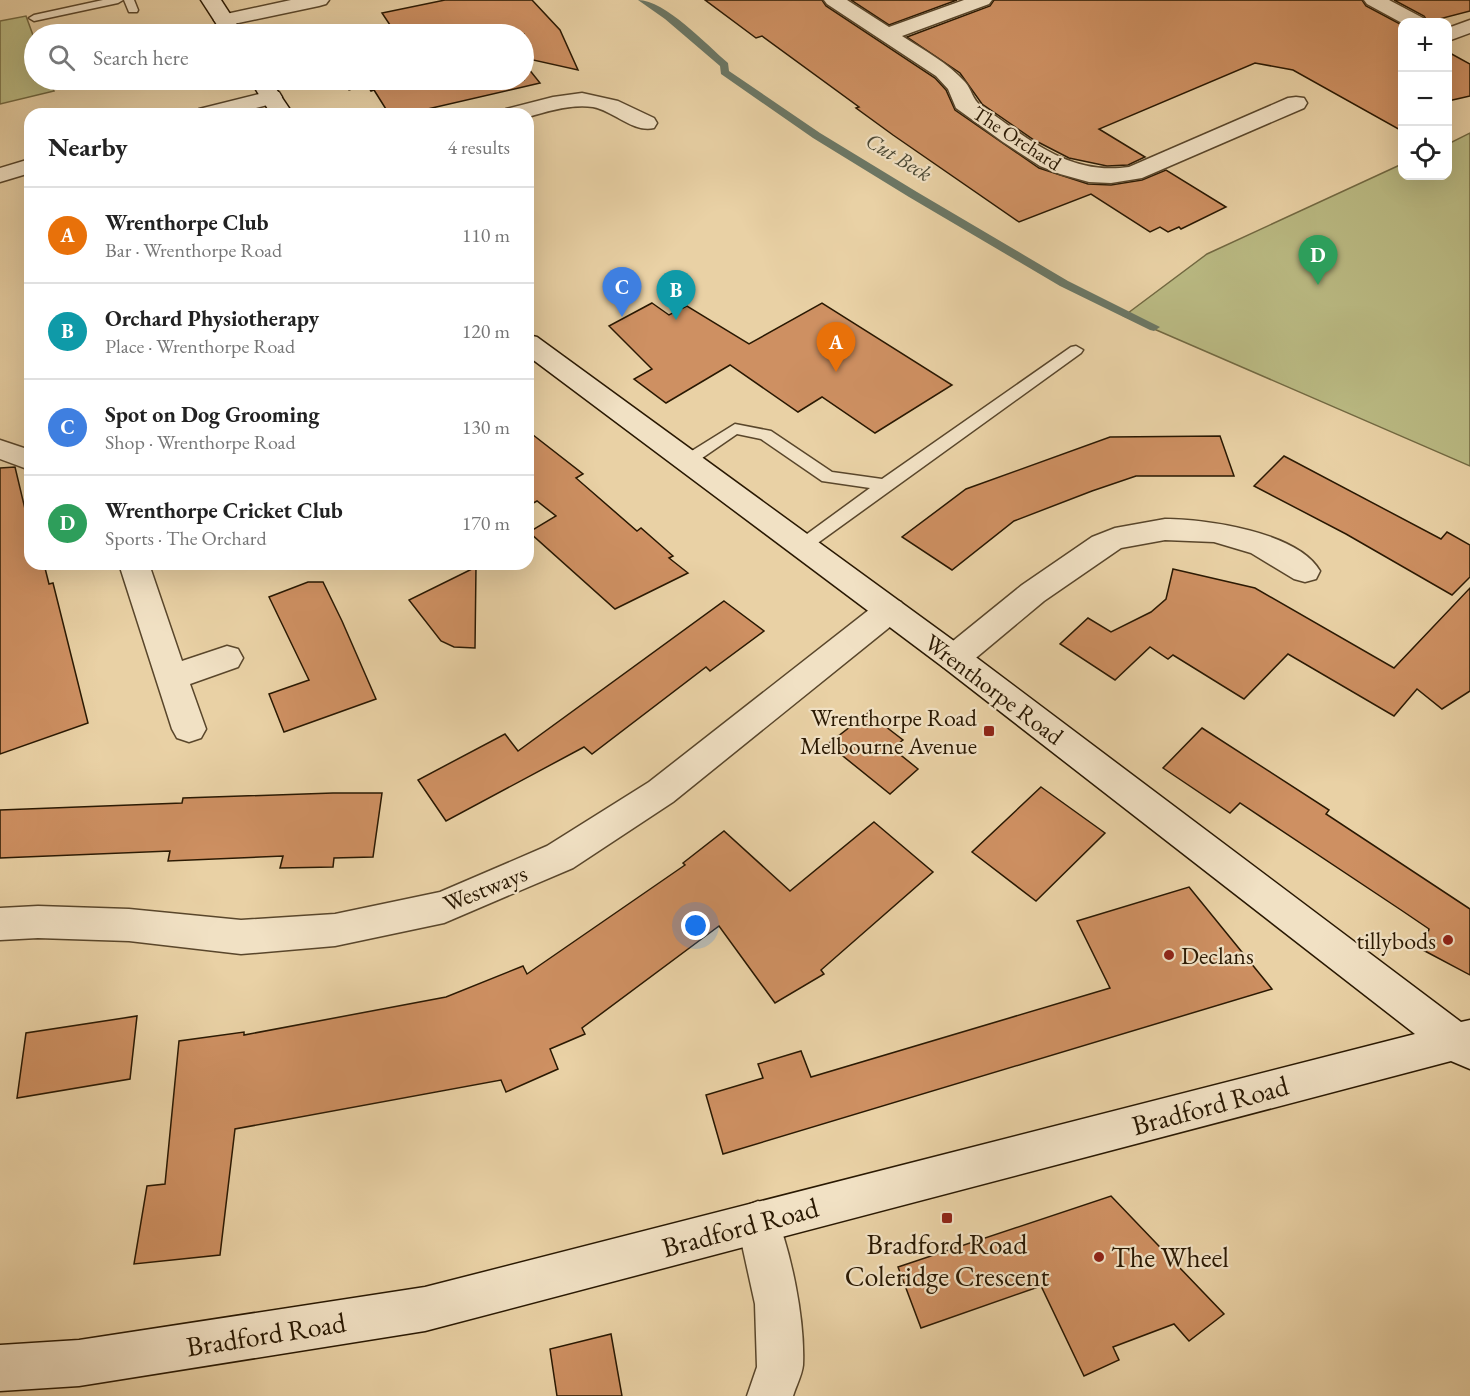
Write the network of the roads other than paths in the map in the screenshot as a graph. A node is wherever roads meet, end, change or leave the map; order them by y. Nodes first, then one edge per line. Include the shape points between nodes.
1 (118, 0) edge
2 (211, 0) edge
3 (319, 0) edge
4 (834, 0) edge
5 (981, 0) edge
6 (1374, 0) edge
7 (34, 18) dead end
8 (1408, 18) edge
9 (226, 24) edge
10 (238, 24) edge
11 (1470, 26) edge
12 (1452, 33) edge
13 (886, 35) junction
14 (271, 97) edge
15 (1296, 103) dead end
16 (230, 108) edge
17 (534, 108) edge
18 (646, 123) dead end
19 (534, 347) edge
20 (1076, 350) dead end
21 (0, 449) edge
22 (24, 458) edge
23 (687, 461) junction
24 (885, 485) junction
25 (802, 546) junction
26 (136, 570) edge
27 (1309, 573) dead end
28 (890, 610) junction
29 (227, 658) dead end
30 (954, 658) junction
31 (173, 677) junction
32 (189, 729) dead end
33 (0, 924) edge
34 (1465, 1044) edge
35 (758, 1222) junction
36 (0, 1368) edge
37 (770, 1396) edge

1 - 7 lane
2 - 9 street
3 - 10 street
4 - 13 street, The Orchard
5 - 13 street
6 - 8 street
11 - 12 street
13 - 15 street, The Orchard via 943,72 958,87 964,104 1057,166 1084,176 1119,177 1134,173
14 - 16 street
17 - 18 street via 595,99 615,105
19 - 23 street, Wrenthorpe Road
20 - 24 lane
21 - 22 street
23 - 24 lane via 735,429 766,435 828,477
23 - 25 street, Wrenthorpe Road
24 - 25 lane
25 - 28 street, Wrenthorpe Road
26 - 31 street
27 - 30 street via 1282,553 1226,533 1178,528 1113,539 1005,613
28 - 30 street, Wrenthorpe Road
28 - 33 street, Westways via 661,792 560,857 444,907 335,930 241,937 129,925
29 - 31 street
30 - 34 street, Wrenthorpe Road
31 - 32 street
34 - 35 street, Bradford Road
35 - 36 street, Bradford Road via 425,1309 79,1363
35 - 37 street via 777,1304 780,1367

